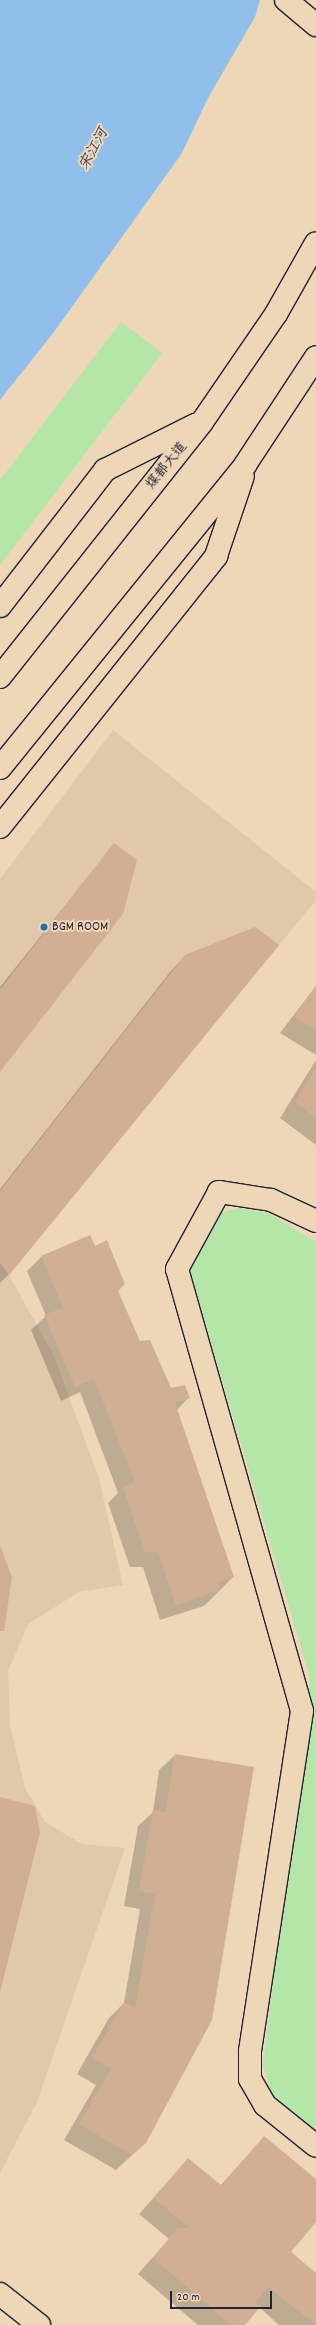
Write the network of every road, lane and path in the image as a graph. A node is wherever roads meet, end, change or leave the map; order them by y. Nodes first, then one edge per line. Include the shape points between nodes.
1 (286, 0) edge
2 (316, 25) edge
3 (316, 243) edge
4 (316, 356) edge
5 (202, 422) junction
6 (249, 460) junction
7 (0, 606) edge
8 (0, 677) edge
9 (0, 768) edge
10 (0, 827) edge
11 (316, 1221) edge
12 (316, 2146) edge
13 (0, 2294) edge
14 (39, 2325) edge

1 - 2 street
3 - 5 street, 煤都大道 via 276,314
4 - 6 street
5 - 7 street via 105,470
5 - 8 street, 煤都大道
6 - 9 street
6 - 10 street via 216,556
11 - 12 street via 271,1200 219,1192 178,1269 302,1711 250,2051 250,2079 265,2105
13 - 14 street

